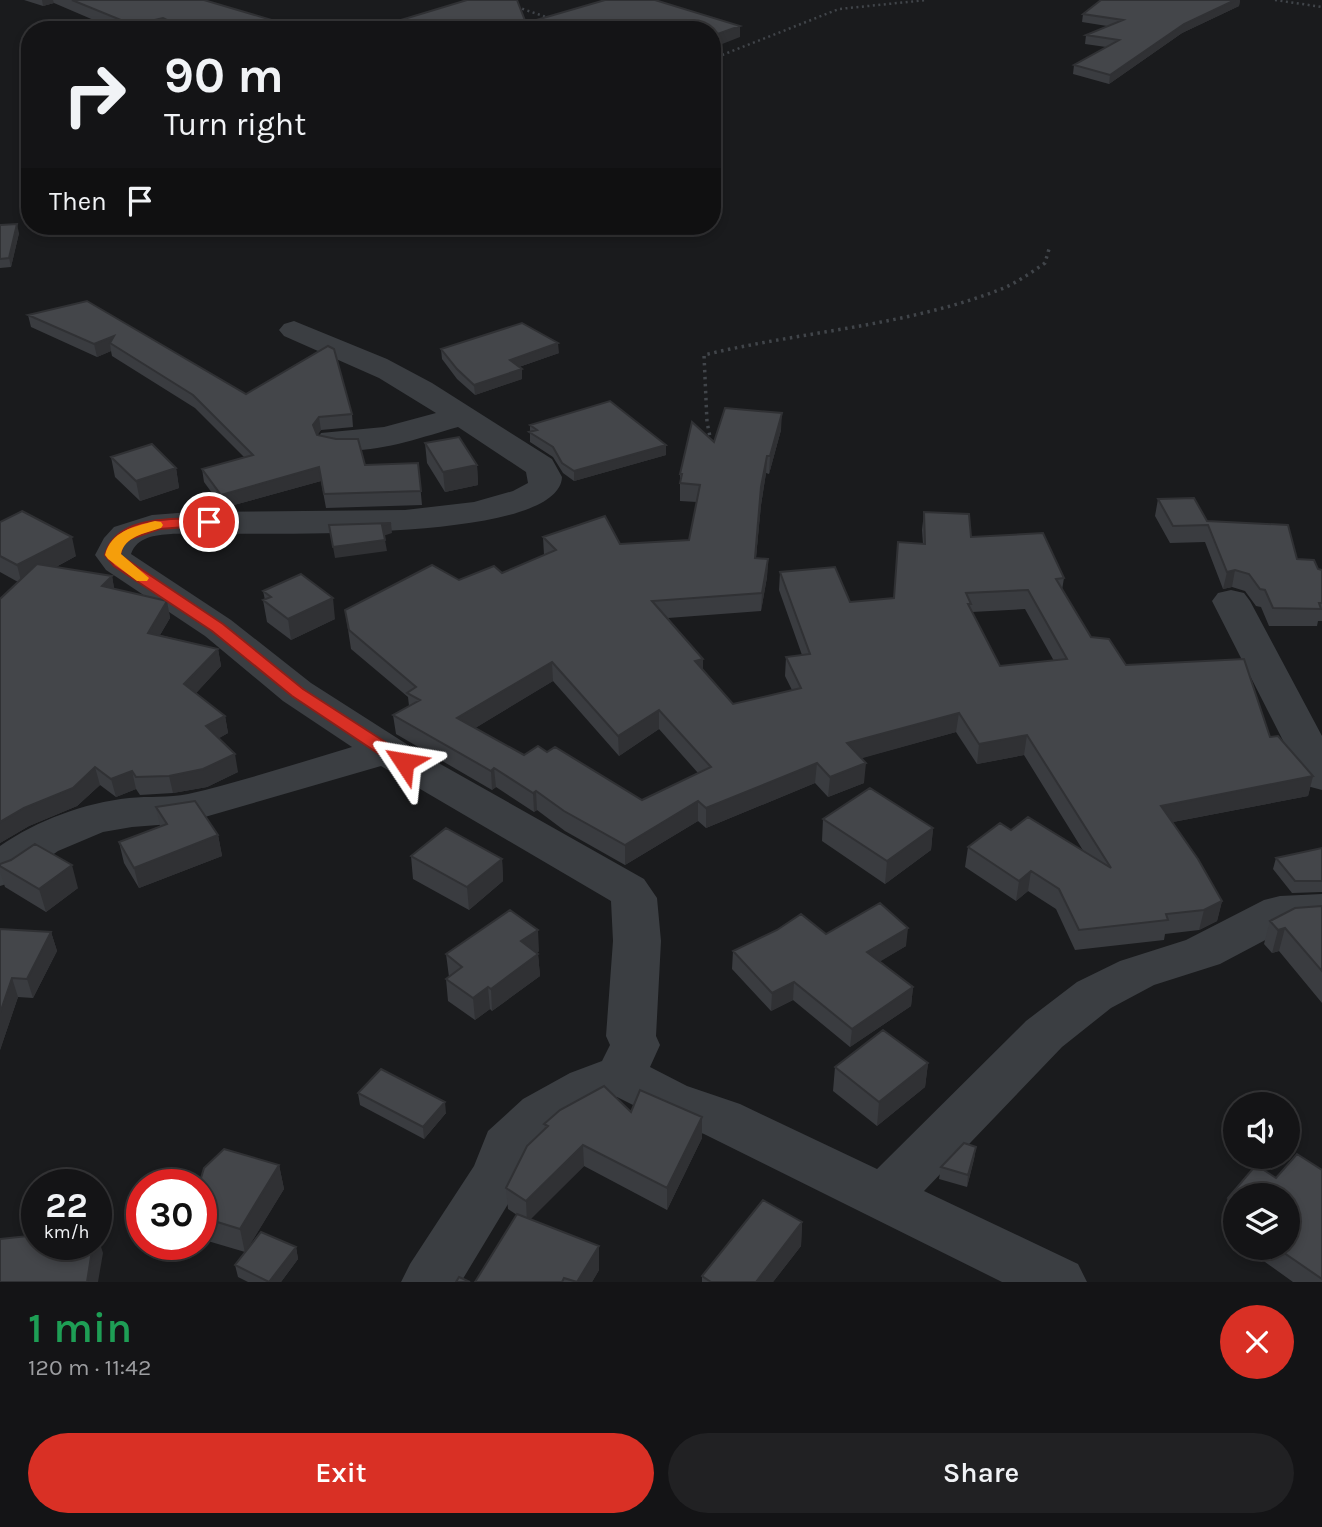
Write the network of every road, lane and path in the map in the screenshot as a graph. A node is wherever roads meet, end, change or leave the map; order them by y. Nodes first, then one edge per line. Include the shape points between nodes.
1 (927, 0) edge
2 (1275, 0) edge
3 (508, 4) edge
4 (1322, 7) edge
5 (558, 21) edge
6 (721, 55) edge
7 (1049, 249) dead end
8 (294, 330) dead end
9 (461, 416) junction
10 (333, 440) edge
11 (713, 449) edge
12 (1231, 601) dead end
13 (386, 751) junction
14 (1322, 776) edge
15 (0, 870) edge
16 (1322, 909) edge
17 (620, 1075) junction
18 (883, 1198) junction
19 (430, 1282) edge
20 (1058, 1282) edge

1 - 6 path via 839,9
2 - 4 path
3 - 5 path
7 - 11 path via 1045,263 1005,287 921,313 754,341 704,355
8 - 9 street via 402,378
9 - 10 street via 386,437
9 - 13 street via 540,466 546,478 540,491 485,511 430,520 159,524 125,536 113,555
12 - 14 street
13 - 15 street via 181,810 95,819 41,840
13 - 17 street via 602,874 634,898 637,942 631,1036 635,1045
16 - 18 street via 1280,912 1203,952 1137,973 1094,995 1044,1034
17 - 18 street
17 - 19 street via 541,1114 507,1146 498,1173
18 - 20 street

